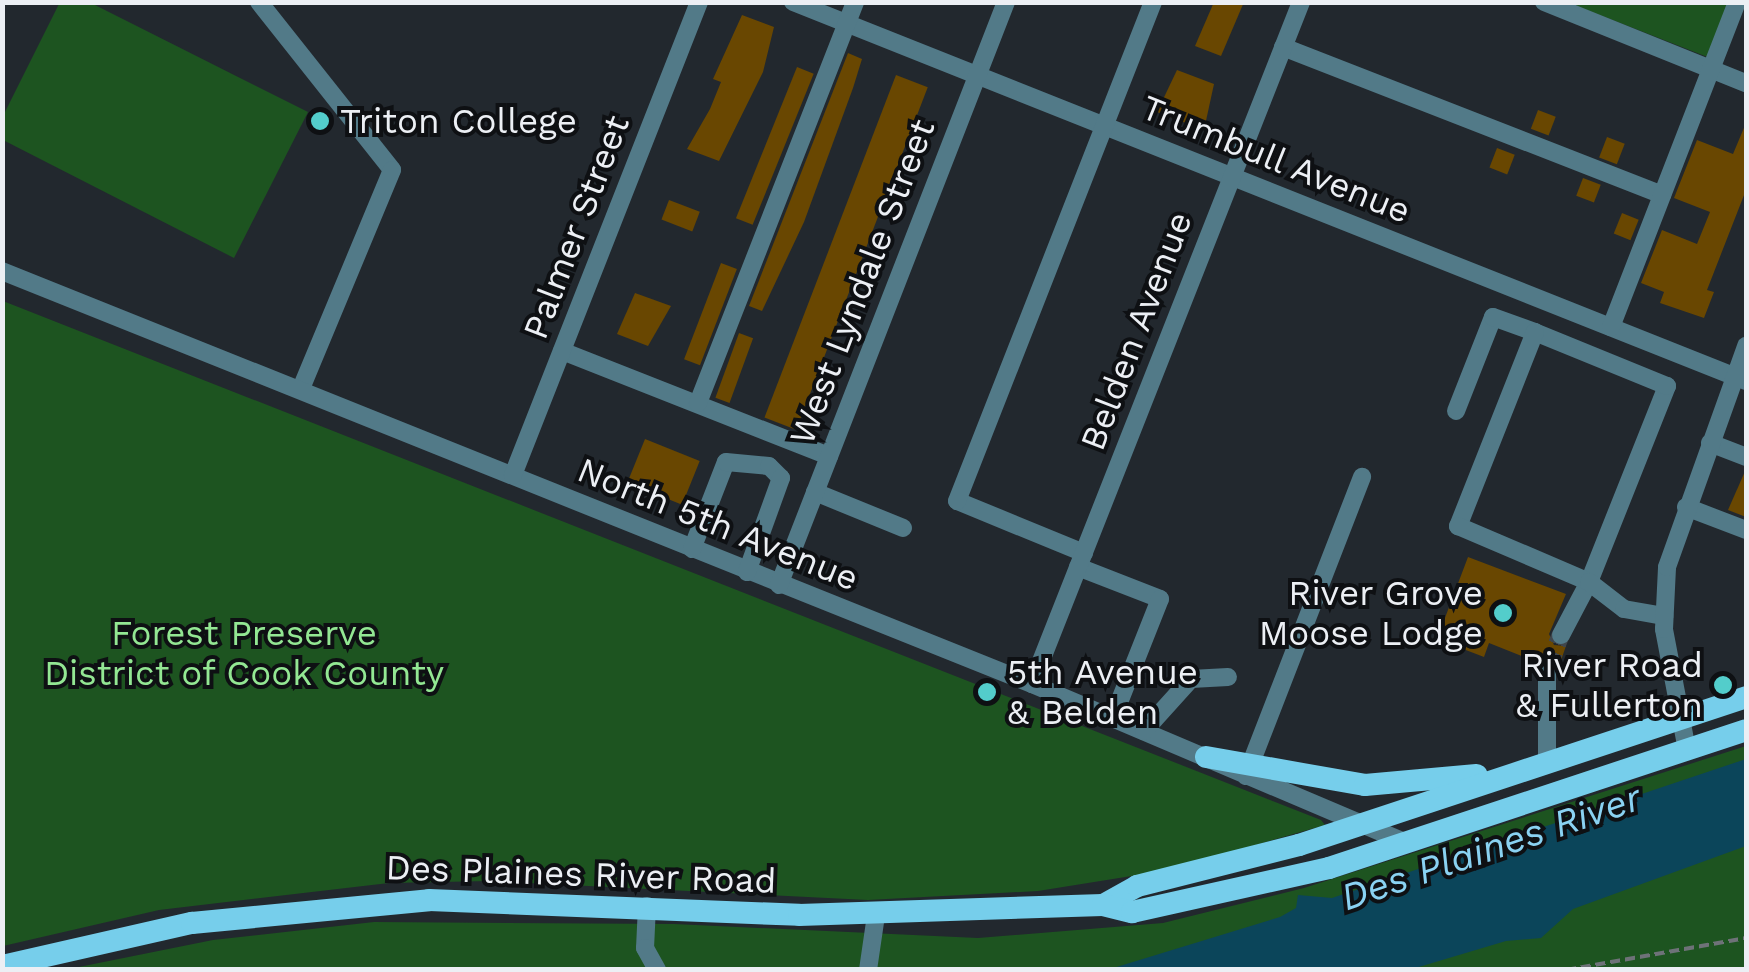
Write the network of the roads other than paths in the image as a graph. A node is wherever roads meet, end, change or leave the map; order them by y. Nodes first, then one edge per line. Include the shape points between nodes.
1 (259, 2) edge
2 (699, 2) edge
3 (793, 2) edge
4 (856, 2) edge
5 (1006, 2) edge
6 (1153, 2) edge
7 (1300, 2) edge
8 (1544, 2) edge
9 (1737, 2) edge
10 (847, 24) junction
11 (1283, 47) junction
12 (1711, 69) junction
13 (978, 76) junction
14 (1746, 83) edge
15 (1105, 126) junction
16 (1232, 177) junction
17 (1662, 196) junction
18 (2, 272) edge
19 (1610, 327) junction
20 (1535, 332) junction
21 (1746, 346) edge
22 (562, 351) junction
23 (1741, 379) edge
24 (302, 389) junction
25 (698, 404) junction
26 (1456, 411) dead end
27 (1710, 443) junction
28 (829, 456) junction
29 (1746, 457) edge
30 (513, 475) junction
31 (1362, 476) dead end
32 (815, 492) junction
33 (1686, 507) junction
34 (903, 528) dead end
35 (1746, 530) edge
36 (692, 549) junction
37 (1081, 560) junction
38 (746, 572) junction
39 (1589, 582) junction
40 (779, 585) junction
41 (1664, 616) junction
42 (1562, 636) tunnel mouth
43 (1547, 670) tunnel mouth
44 (1228, 677) dead end
45 (1032, 684) junction
46 (1746, 697) edge
47 (1680, 715) junction
48 (1113, 718) junction
49 (1746, 730) edge
50 (1144, 731) junction
51 (1687, 750) junction
52 (1206, 757) joint
53 (1547, 759) junction
54 (1248, 770) junction
55 (1516, 770) junction
56 (1360, 824) junction
57 (1406, 843) junction
58 (1102, 905) junction
59 (647, 906) junction
60 (876, 915) junction
61 (2, 966) edge
62 (658, 970) edge
63 (868, 970) edge

1 - 24 street via 392,170
2 - 22 street, Palmer Street
3 - 10 street, Trumbull Avenue
4 - 10 street
5 - 13 street, West Lyndale Street
6 - 15 street
7 - 11 street, Belden Avenue
8 - 12 street
9 - 12 street
10 - 13 street, Trumbull Avenue
10 - 25 street
11 - 16 street, Belden Avenue
11 - 17 street
12 - 14 street
12 - 17 street
13 - 15 street, Trumbull Avenue
13 - 28 street, West Lyndale Street
15 - 16 street, Trumbull Avenue
15 - 37 street via 957,502
16 - 19 street, Trumbull Avenue
16 - 37 street, Belden Avenue
17 - 19 street
18 - 24 street, North 5th Avenue
19 - 23 street, Trumbull Avenue
20 - 26 street via 1493,317
20 - 39 street via 1458,526
20 - 39 street via 1668,386
21 - 23 street
22 - 25 street
22 - 30 street, Palmer Street
23 - 27 street
24 - 30 street, North 5th Avenue
25 - 28 street
27 - 29 street
27 - 33 street
28 - 32 street, West Lyndale Street
30 - 36 street, North 5th Avenue
31 - 54 street
32 - 34 street
32 - 40 street, West Lyndale Street
33 - 35 street
33 - 41 street via 1667,567
36 - 38 street, North 5th Avenue
36 - 38 street via 726,462 768,466 781,478
37 - 45 street, Belden Avenue
37 - 48 street via 1160,599
38 - 40 street, North 5th Avenue
39 - 41 street via 1624,608
39 - 42 street
40 - 45 street, North 5th Avenue
41 - 47 street
43 - 53 street
44 - 50 street via 1191,678
45 - 48 street, North 5th Avenue
46 - 47 main road, Des Plaines River Road
47 - 51 street
47 - 53 main road, Des Plaines River Road
48 - 50 street, North 5th Avenue
49 - 51 main road, Des Plaines River Road
50 - 52 street, North 5th Avenue
51 - 57 main road, Des Plaines River Road
52 - 54 main road
53 - 55 main road, Des Plaines River Road
54 - 55 main road via 1365,785
54 - 56 street
55 - 56 main road, Des Plaines River Road
56 - 57 street
56 - 58 main road, Des Plaines River Road via 1137,886
57 - 58 main road, Des Plaines River Road via 1230,894 1132,912
58 - 60 main road, Des Plaines River Road
59 - 60 main road, Des Plaines River Road
59 - 61 main road, Des Plaines River Road via 429,900 276,910 127,934
59 - 62 street via 645,948
60 - 63 street

